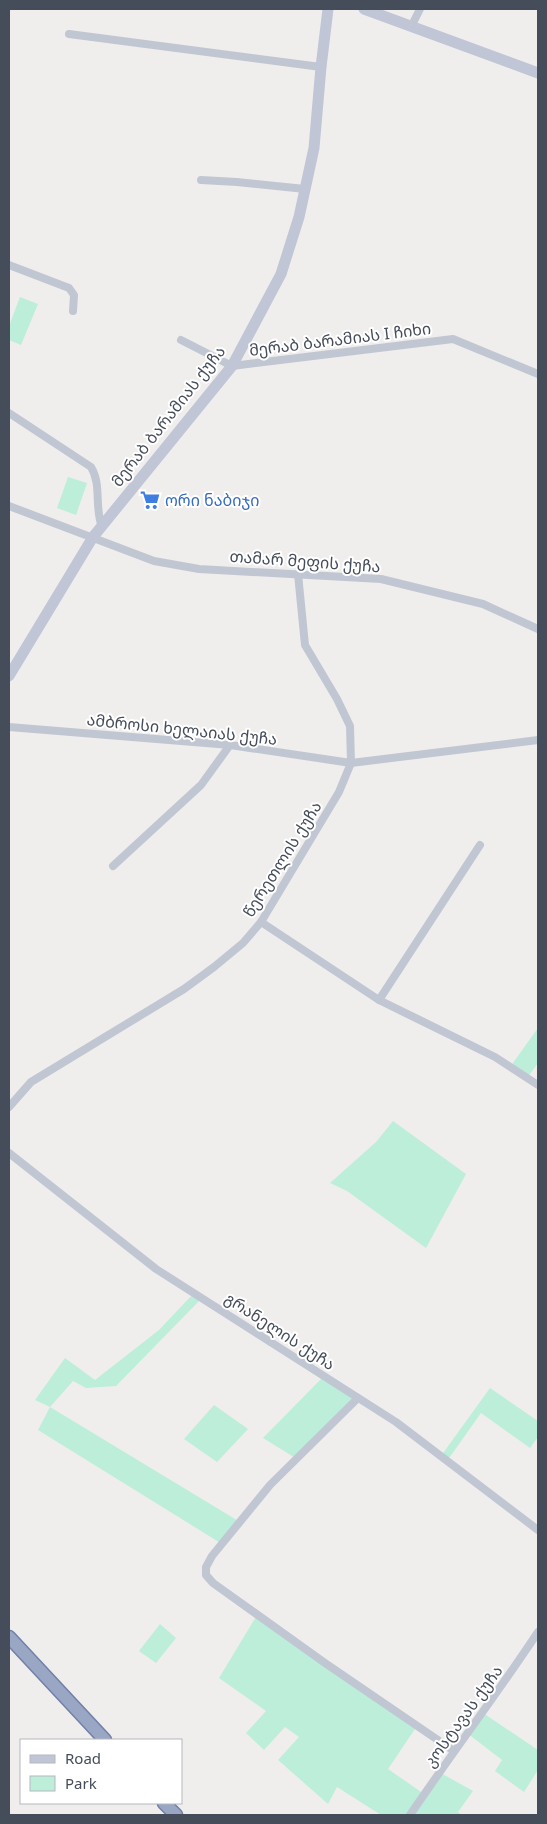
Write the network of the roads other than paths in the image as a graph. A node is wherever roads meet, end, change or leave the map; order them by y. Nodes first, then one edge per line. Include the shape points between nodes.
1 (328, 9) edge
2 (364, 9) edge
3 (420, 9) edge
4 (412, 26) junction
5 (69, 34) dead end
6 (321, 67) junction
7 (538, 73) edge
8 (202, 180) dead end
9 (305, 189) junction
10 (9, 265) edge
11 (73, 311) dead end
12 (181, 340) dead end
13 (232, 366) junction
14 (538, 374) edge
15 (9, 413) edge
16 (9, 506) edge
17 (102, 527) junction
18 (94, 538) junction
19 (298, 574) junction
20 (538, 629) edge
21 (9, 676) edge
22 (9, 727) edge
23 (538, 740) edge
24 (230, 745) junction
25 (351, 763) junction
26 (480, 845) dead end
27 (113, 866) dead end
28 (261, 922) junction
29 (379, 1000) junction
30 (538, 1086) edge
31 (9, 1107) edge
32 (9, 1153) edge
33 (358, 1398) junction
34 (538, 1530) edge
35 (538, 1632) edge
36 (9, 1637) edge
37 (104, 1739) edge
38 (454, 1751) junction
39 (165, 1804) edge
40 (176, 1815) edge
41 (410, 1815) edge

1 - 6 main road, მერაბ ბარამიას ქუჩა
2 - 4 main road
3 - 4 street
4 - 7 main road
5 - 6 street
6 - 9 main road, მერაბ ბარამიას ქუჩა via 314,148
8 - 9 street
9 - 13 main road, მერაბ ბარამიას ქუჩა via 281,274
10 - 11 street via 69,288 74,295
12 - 13 street
13 - 14 street, მერაბ ბარამიას I ჩიხი via 453,339
13 - 17 main road, მერაბ ბარამიას ქუჩა
15 - 17 street via 91,467 96,477 97,514
16 - 18 street, თამარ მეფის ქუჩა
17 - 18 main road, მერაბ ბარამიას ქუჩა
18 - 19 street, თამარ მეფის ქუჩა via 154,561 199,569
18 - 21 main road, მერაბ ბარამიას ქუჩა
19 - 20 street, თამარ მეფის ქუჩა via 381,579 483,604
19 - 25 street, წერეთლის ქუჩა via 305,645 350,726
22 - 24 street, ამბროსი ხელაიას ქუჩა
23 - 25 street, ამბროსი ხელაიას ქუჩა
24 - 25 street, ამბროსი ხელაიას ქუჩა
24 - 27 street via 201,786
25 - 28 street, წერეთლის ქუჩა via 339,792
26 - 29 street
28 - 29 street
28 - 31 street, წერეთლის ქუჩა via 243,943 214,967 184,989 31,1082
29 - 30 street via 495,1057
32 - 33 street, გრანელის ქუჩა via 156,1269
33 - 34 street, გრანელის ქუჩა via 396,1422
33 - 38 street via 270,1486 212,1556 206,1575 324,1663
35 - 38 street, კოსტავას ქუჩა
36 - 37 highway
38 - 41 street, კოსტავას ქუჩა
39 - 40 highway

